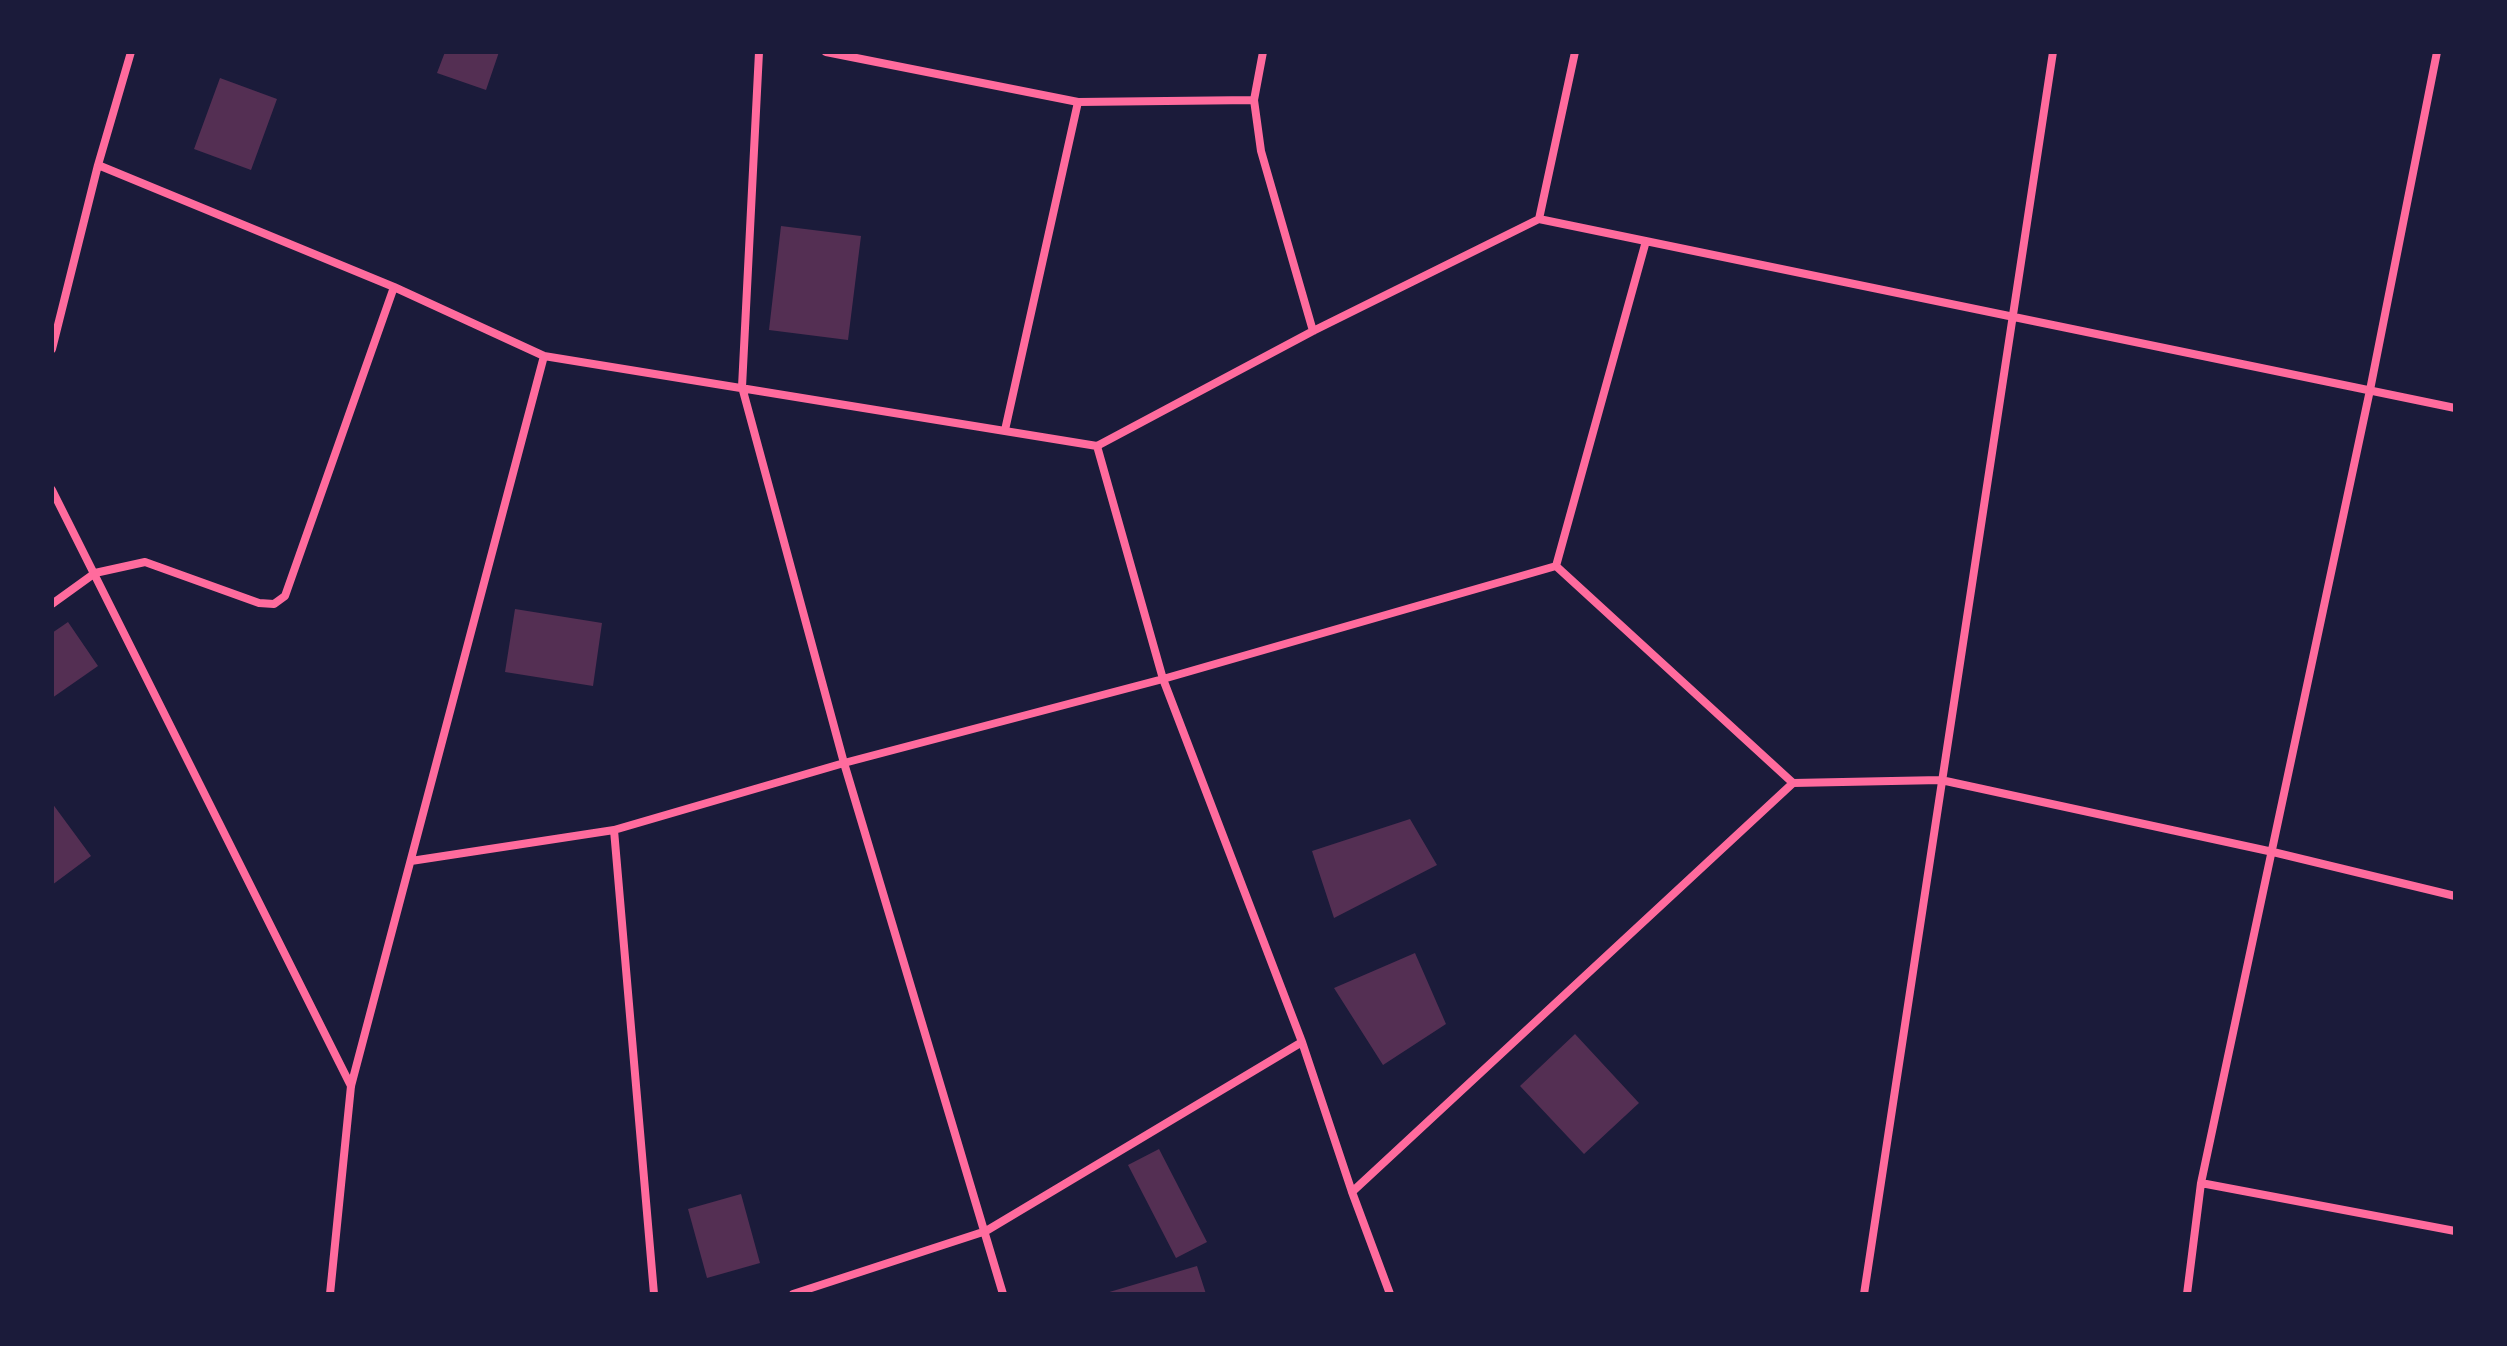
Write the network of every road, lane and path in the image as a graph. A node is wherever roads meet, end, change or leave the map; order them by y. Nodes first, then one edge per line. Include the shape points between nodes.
1 (118, 52) edge
2 (759, 52) edge
3 (826, 52) edge
4 (1263, 52) edge
5 (1575, 52) edge
6 (2053, 52) edge
7 (2437, 52) edge
8 (130, 54) edge
9 (1254, 100) junction
10 (1078, 102) junction
11 (98, 165) junction
12 (1539, 219) junction
13 (1646, 241) junction
14 (394, 287) junction
15 (2011, 316) junction
16 (1313, 331) junction
17 (52, 349) edge
18 (544, 356) junction
19 (742, 387) junction
20 (2370, 390) junction
21 (2455, 408) edge
22 (1005, 430) junction
23 (1097, 446) junction
24 (52, 490) edge
25 (1556, 566) junction
26 (95, 573) junction
27 (52, 604) edge
28 (1163, 679) junction
29 (844, 763) junction
30 (1941, 780) junction
31 (1793, 783) junction
32 (614, 830) junction
33 (2273, 852) junction
34 (411, 861) junction
35 (2455, 896) edge
36 (1302, 1042) junction
37 (351, 1086) junction
38 (2201, 1183) junction
39 (1352, 1192) junction
40 (986, 1231) junction
41 (2455, 1231) edge
42 (330, 1294) edge
43 (654, 1294) edge
44 (793, 1294) edge
45 (1003, 1294) edge
46 (1390, 1294) edge
47 (1864, 1294) edge
48 (2187, 1294) edge

1 - 8 street
2 - 19 street
3 - 10 street
4 - 9 street
5 - 12 street
6 - 15 street
7 - 20 street
8 - 11 street
9 - 10 street
9 - 16 street via 1261,151
10 - 22 street
11 - 14 street
11 - 17 street
12 - 13 street
12 - 16 street
13 - 15 street
13 - 25 street
14 - 18 street
14 - 26 street via 285,596 274,604 259,603 145,562
15 - 20 street
15 - 30 street
16 - 23 street
18 - 19 street
18 - 34 street
19 - 22 street
19 - 29 street
20 - 21 street
20 - 33 street
22 - 23 street
23 - 28 street
24 - 26 street
25 - 28 street
25 - 31 street
26 - 27 street
26 - 37 street
28 - 29 street
28 - 36 street
29 - 32 street
29 - 40 street
30 - 31 street
30 - 33 street
30 - 47 street
31 - 39 street
32 - 34 street
32 - 43 street
33 - 35 street
33 - 38 street
34 - 37 street
36 - 39 street
36 - 40 street
37 - 42 street
38 - 41 street
38 - 48 street
39 - 46 street
40 - 44 street
40 - 45 street

